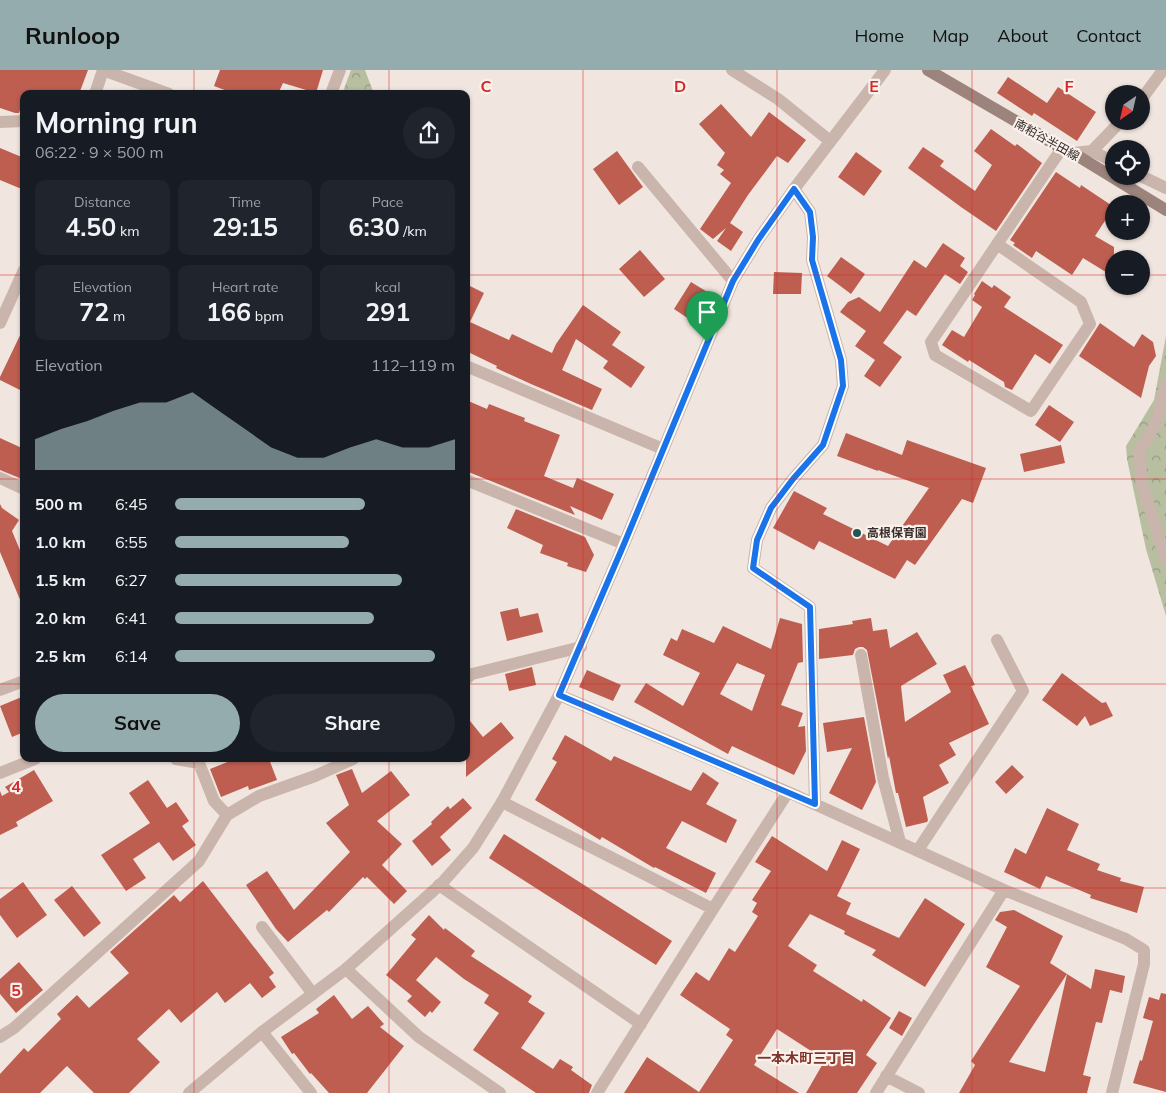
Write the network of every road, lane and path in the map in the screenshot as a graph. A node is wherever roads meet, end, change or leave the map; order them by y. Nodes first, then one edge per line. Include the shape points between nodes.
1 (340, 70) edge
2 (732, 70) edge
3 (885, 70) edge
4 (928, 70) edge
5 (1163, 71) edge
6 (1150, 88) edge
7 (96, 90) edge
8 (158, 90) edge
9 (332, 90) edge
10 (20, 121) edge
11 (0, 122) edge
12 (1113, 130) edge
13 (830, 141) junction
14 (1067, 151) junction
15 (1092, 151) junction
16 (1105, 158) edge
17 (638, 168) dead end
18 (1150, 180) edge
19 (1166, 188) edge
20 (794, 189) junction
21 (1166, 210) edge
22 (997, 244) junction
23 (733, 281) junction
24 (19, 295) edge
25 (0, 323) edge
26 (470, 368) edge
27 (1166, 384) edge
28 (663, 449) junction
29 (0, 478) edge
30 (470, 482) edge
31 (20, 487) edge
32 (624, 544) junction
33 (1166, 560) edge
34 (997, 640) dead end
35 (580, 647) junction
36 (861, 655) dead end
37 (470, 676) edge
38 (20, 682) edge
39 (0, 690) edge
40 (559, 695) junction
41 (28, 762) edge
42 (193, 762) edge
43 (346, 762) edge
44 (0, 773) edge
45 (788, 792) junction
46 (502, 802) junction
47 (815, 804) junction
48 (227, 815) junction
49 (900, 842) junction
50 (918, 850) junction
51 (440, 885) junction
52 (1004, 890) junction
53 (713, 909) junction
54 (262, 927) dead end
55 (346, 969) junction
56 (314, 994) junction
57 (640, 1024) junction
58 (262, 1032) junction
59 (0, 1038) edge
60 (886, 1076) junction
61 (189, 1093) edge
62 (311, 1093) edge
63 (500, 1093) edge
64 (597, 1093) edge
65 (876, 1093) edge
66 (920, 1093) edge
67 (1112, 1093) edge

1 - 9 street
2 - 13 street via 778,99
3 - 13 street
4 - 14 main road, 南粕谷半田線
5 - 6 street
7 - 8 street via 103,70
10 - 11 street
12 - 15 street
13 - 20 street
14 - 15 street
14 - 21 main road, 南粕谷半田線
14 - 22 street
15 - 16 street
17 - 23 street
18 - 19 street
20 - 23 street
20 - 47 street via 810,212 812,260 841,360 843,386 823,445 771,508 757,540 753,568 810,607
22 - 22 street via 931,342 935,355 1031,411 1090,324 1081,302
23 - 28 street
24 - 25 street
26 - 28 street
27 - 33 street via 1156,423 1139,452 1142,484
28 - 32 street
29 - 31 street
30 - 32 street
32 - 35 street
34 - 50 street via 1023,691
35 - 37 street
35 - 40 street
36 - 49 street via 882,778
38 - 39 street
40 - 45 street
40 - 46 street
41 - 44 street
42 - 48 street via 199,763 214,801
43 - 48 street via 259,796
45 - 47 street
45 - 53 street
46 - 51 street via 472,848
46 - 53 street
47 - 49 street
48 - 59 street via 200,861
49 - 50 street
50 - 52 street
51 - 55 street
51 - 57 street
52 - 60 street
52 - 67 street via 1126,939 1144,950 1144,964
53 - 57 street
54 - 56 street
55 - 56 street
55 - 63 street via 420,1037
56 - 58 street
57 - 64 street
58 - 61 street
58 - 62 street
60 - 65 street
60 - 66 street

